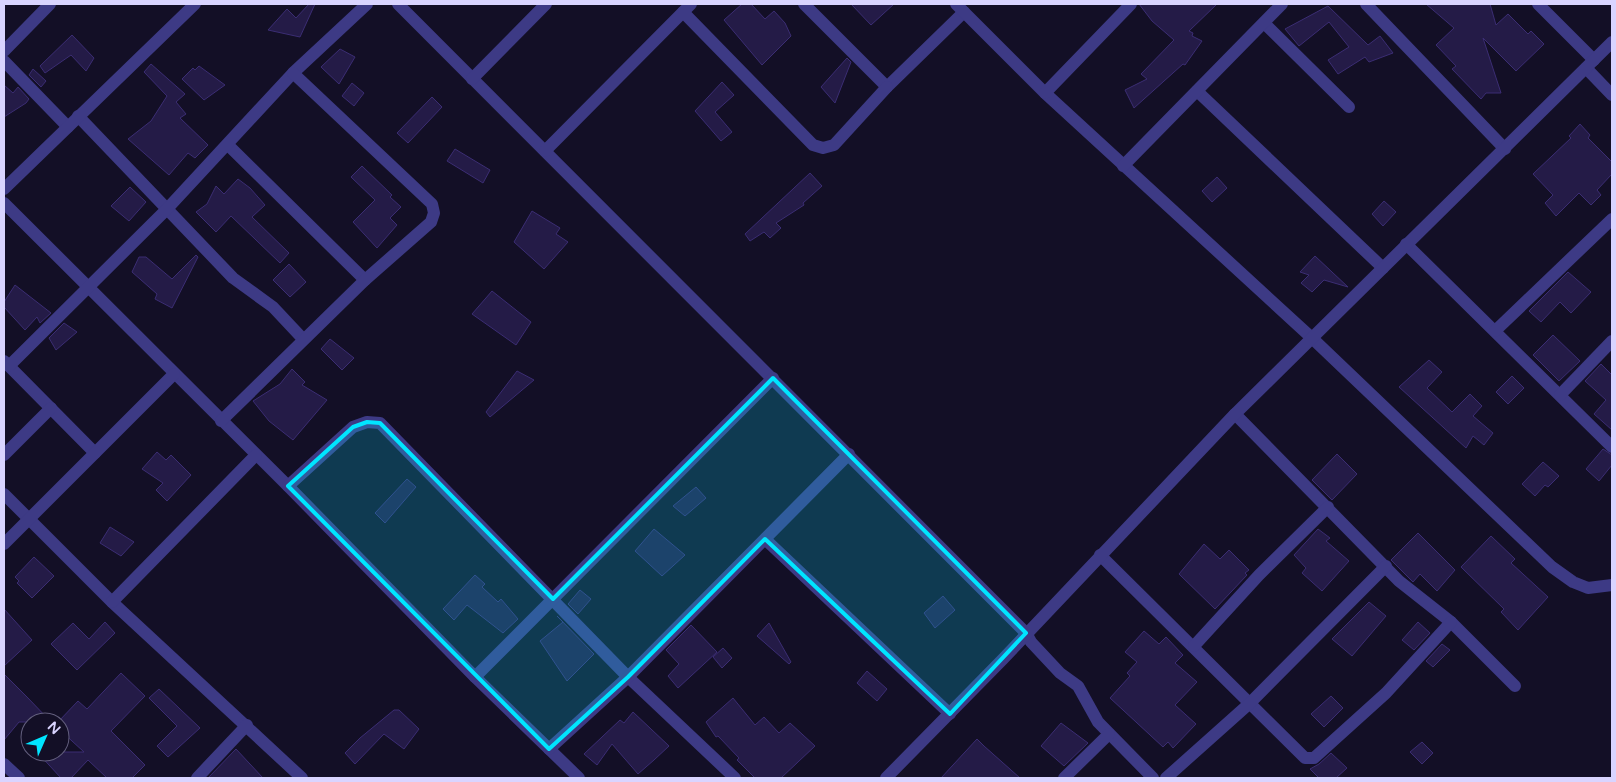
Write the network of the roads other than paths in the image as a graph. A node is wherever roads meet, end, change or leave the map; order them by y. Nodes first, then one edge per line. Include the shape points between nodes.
1 (50, 4) edge
2 (367, 4) edge
3 (398, 4) edge
4 (546, 4) edge
5 (804, 4) edge
6 (1131, 4) edge
7 (1282, 4) edge
8 (1366, 4) edge
9 (1538, 4) edge
10 (186, 7) edge
11 (687, 8) edge
12 (960, 8) edge
13 (1264, 23) junction
14 (1612, 42) edge
15 (4, 51) edge
16 (4, 61) edge
17 (1590, 64) junction
18 (293, 73) junction
19 (472, 78) junction
20 (887, 87) junction
21 (1197, 90) junction
22 (1045, 93) junction
23 (1612, 95) edge
24 (1349, 107) dead end
25 (78, 116) junction
26 (68, 127) junction
27 (228, 145) junction
28 (1505, 149) junction
29 (545, 151) junction
30 (1123, 166) junction
31 (4, 189) edge
32 (4, 203) edge
33 (167, 209) junction
34 (1612, 219) edge
35 (1406, 244) junction
36 (1383, 268) junction
37 (364, 280) junction
38 (88, 287) junction
39 (1495, 331) junction
40 (304, 339) junction
41 (1313, 339) junction
42 (1612, 341) edge
43 (6, 364) edge
44 (174, 374) junction
45 (773, 378) junction
46 (1560, 395) junction
47 (51, 408) junction
48 (1235, 414) junction
49 (222, 421) junction
50 (1612, 447) edge
51 (95, 453) junction
52 (849, 454) junction
53 (4, 455) edge
54 (256, 455) junction
55 (288, 486) junction
56 (4, 494) edge
57 (1328, 507) junction
58 (29, 519) junction
59 (766, 539) junction
60 (4, 544) edge
61 (1100, 555) junction
62 (1386, 566) junction
63 (1612, 584) edge
64 (553, 599) junction
65 (112, 602) junction
66 (1450, 622) junction
67 (1026, 633) junction
68 (1194, 646) junction
69 (475, 677) junction
70 (628, 677) junction
71 (1515, 686) dead end
72 (1250, 703) junction
73 (950, 714) junction
74 (247, 725) junction
75 (1109, 734) junction
76 (549, 749) junction
77 (4, 764) edge
78 (19, 778) edge
79 (197, 778) edge
80 (302, 778) edge
81 (579, 778) edge
82 (735, 778) edge
83 (886, 778) edge
84 (1064, 778) edge
85 (1153, 778) edge
86 (1166, 778) edge

1 - 15 street
2 - 18 street
3 - 19 street
4 - 19 street
5 - 20 street
6 - 22 street
7 - 13 street
8 - 28 street
9 - 17 street
10 - 25 street
11 - 20 street via 813,145 823,148 834,145
11 - 29 street
12 - 20 street
12 - 22 street
13 - 21 street
13 - 24 street
14 - 17 street
16 - 26 street
17 - 23 street
17 - 28 street
18 - 27 street
18 - 37 street via 432,204 434,213 430,222
19 - 29 street
21 - 30 street
21 - 36 street
22 - 30 street
25 - 26 street
25 - 33 street
26 - 31 street
27 - 33 street
27 - 37 street
28 - 35 street
29 - 45 street
30 - 41 street
32 - 38 street
33 - 38 street
33 - 40 street via 233,278 273,307
34 - 39 street
35 - 36 street
35 - 39 street
36 - 41 street
37 - 40 street
38 - 43 street
38 - 44 street
39 - 46 street
40 - 49 street
41 - 48 street
41 - 63 street via 1552,567 1588,588
42 - 46 street
43 - 47 street
44 - 49 street
44 - 51 street
45 - 52 street
45 - 64 street
46 - 50 street
47 - 51 street
47 - 53 street
48 - 57 street
48 - 61 street
49 - 54 street
51 - 58 street
52 - 59 street
52 - 67 street
54 - 55 street
54 - 65 street
55 - 64 street via 353,427 367,422 380,423
55 - 69 street
56 - 58 street
57 - 62 street
57 - 68 street
58 - 60 street
58 - 65 street
59 - 70 street
59 - 73 street
61 - 67 street
61 - 68 street
62 - 66 street via 1399,581
62 - 72 street
64 - 69 street
64 - 70 street
65 - 74 street
66 - 71 street
66 - 72 street via 1386,693 1314,758 1305,758
67 - 73 street
67 - 75 street via 1044,657 1078,686 1098,722
68 - 72 street
69 - 76 street
70 - 76 street
70 - 82 street
72 - 86 street
73 - 83 street
74 - 79 street
74 - 80 street
75 - 84 street
75 - 85 street
76 - 81 street
77 - 78 street

